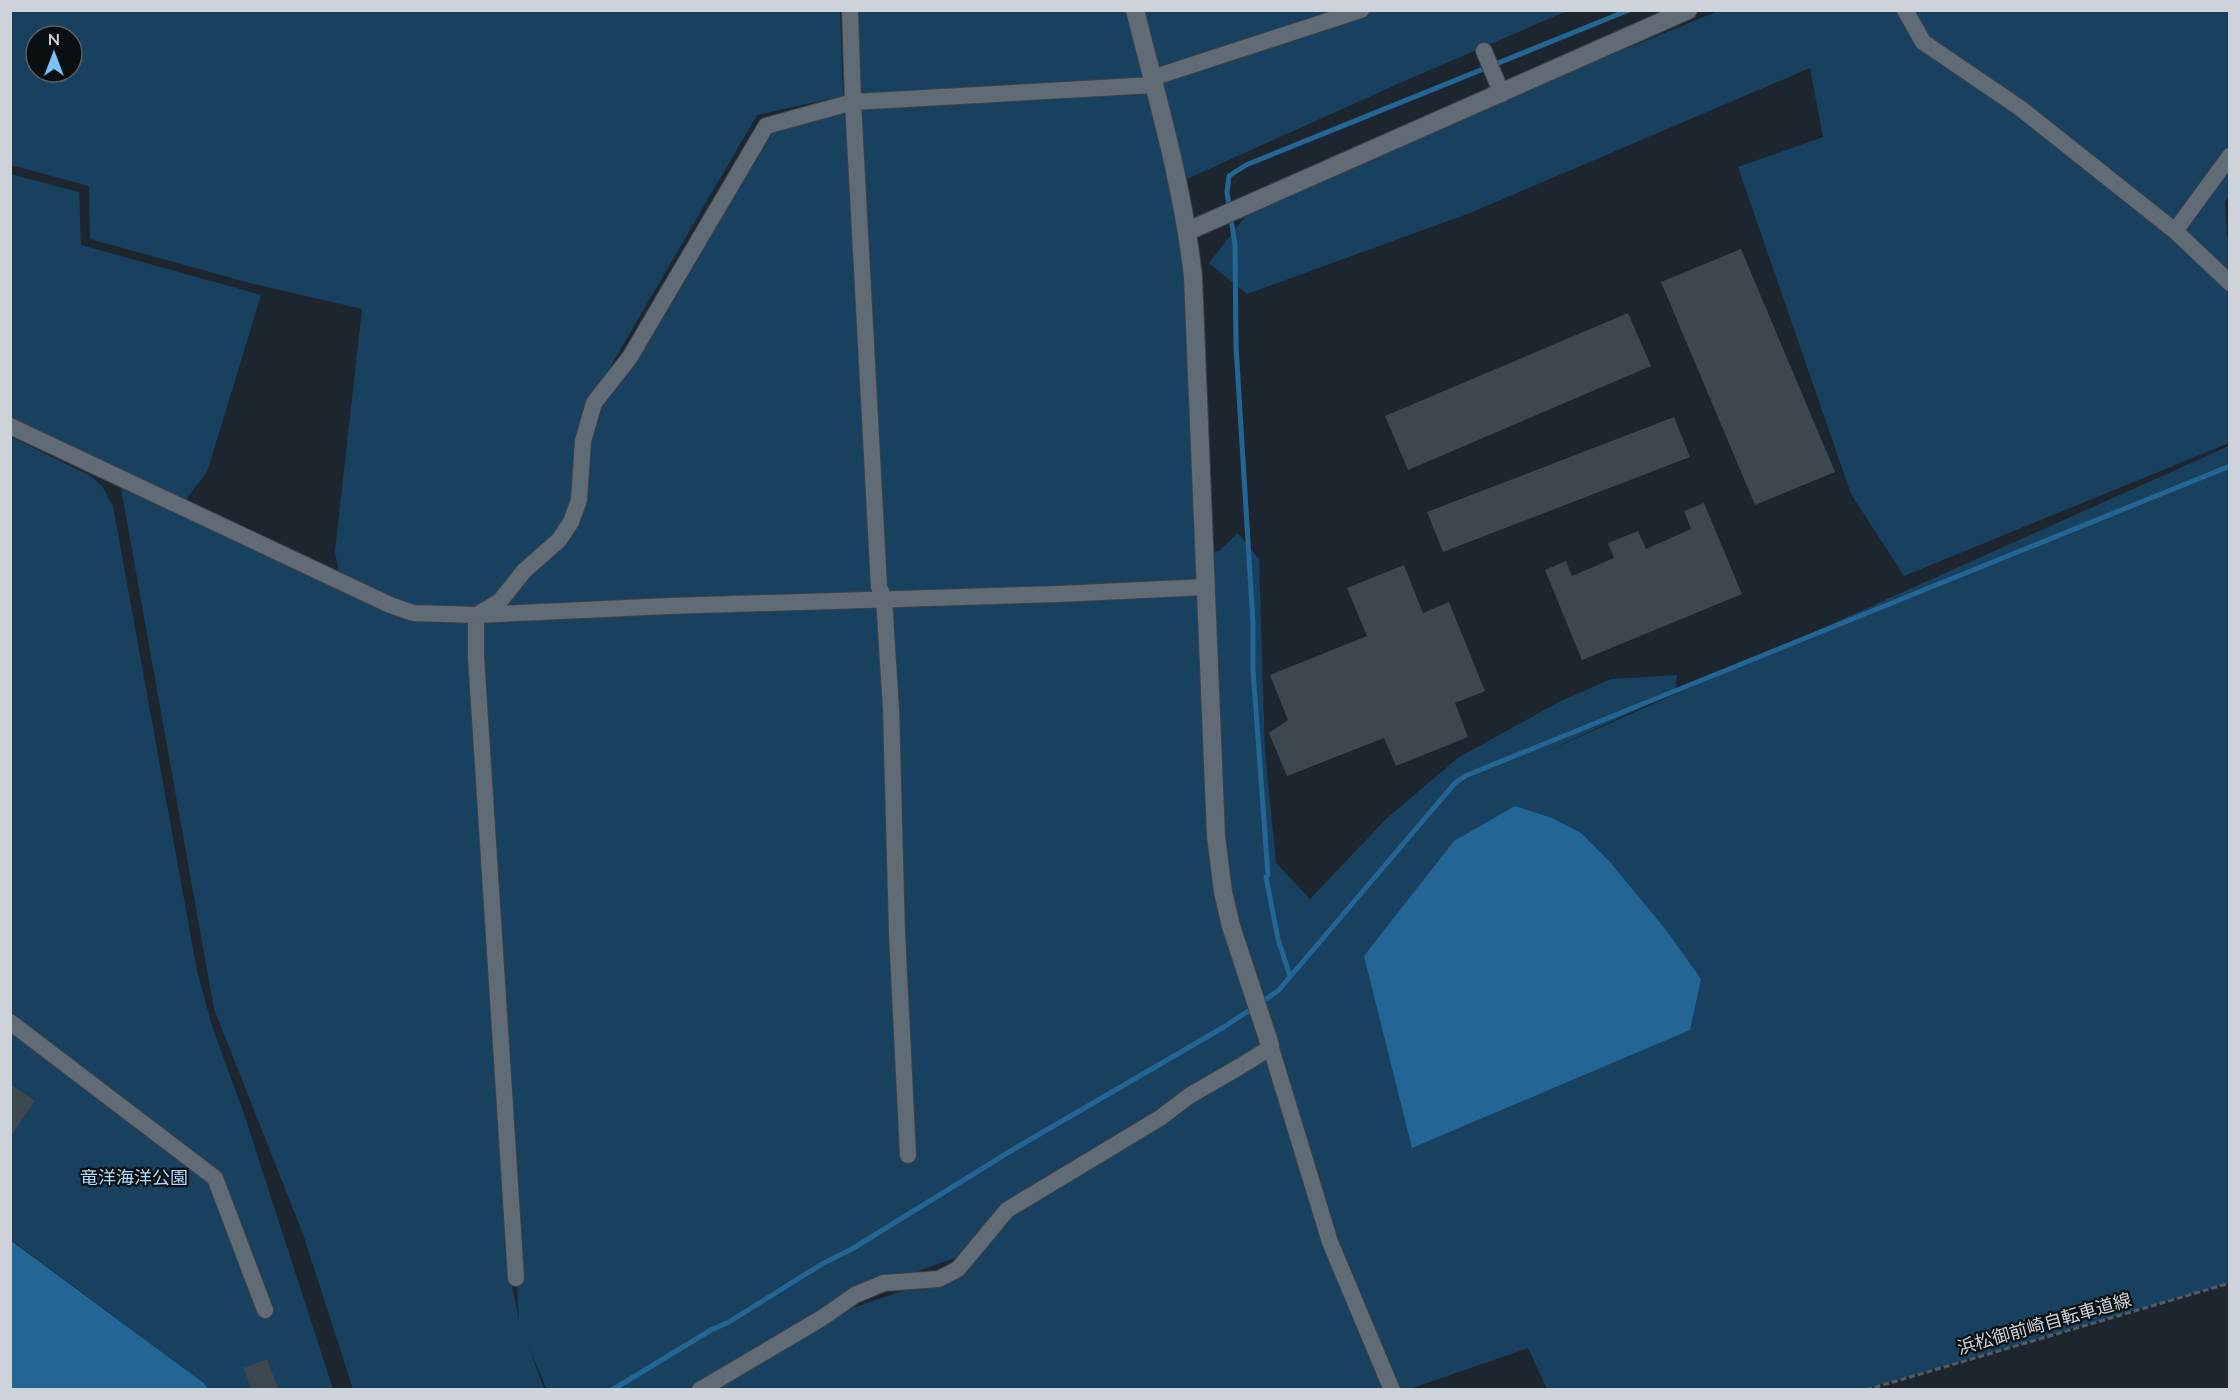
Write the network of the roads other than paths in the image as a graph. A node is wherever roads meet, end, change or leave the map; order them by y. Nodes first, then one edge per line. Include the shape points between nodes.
1 (850, 10) edge
2 (1135, 10) edge
3 (1361, 10) edge
4 (1688, 10) edge
5 (1905, 10) edge
6 (1484, 51) dead end
7 (1153, 82) junction
8 (1502, 94) junction
9 (853, 102) junction
10 (2229, 156) edge
11 (1188, 231) junction
12 (2175, 231) junction
13 (2229, 283) edge
14 (10, 426) edge
15 (1206, 587) junction
16 (884, 599) junction
17 (476, 615) junction
18 (10, 1022) edge
19 (1269, 1045) junction
20 (908, 1155) dead end
21 (516, 1278) dead end
22 (265, 1310) dead end
23 (700, 1389) edge
24 (1392, 1389) edge

1 - 9 street
2 - 7 street
3 - 7 street
4 - 8 street
5 - 12 street via 1923,42 2020,108
6 - 8 street
7 - 9 street
7 - 11 street
8 - 11 street
9 - 16 street via 878,575
9 - 17 street via 766,126 630,357 594,403 583,441 579,500 571,522 500,602
10 - 12 street
11 - 15 street
12 - 13 street
14 - 17 street via 390,605 413,613
15 - 16 street
15 - 19 street via 1216,836 1223,892
16 - 17 street
16 - 20 street
17 - 21 street
18 - 22 street via 215,1178
19 - 23 street via 1160,1118 1007,1210 958,1269 939,1279 884,1283 855,1295
19 - 24 street via 1330,1242

